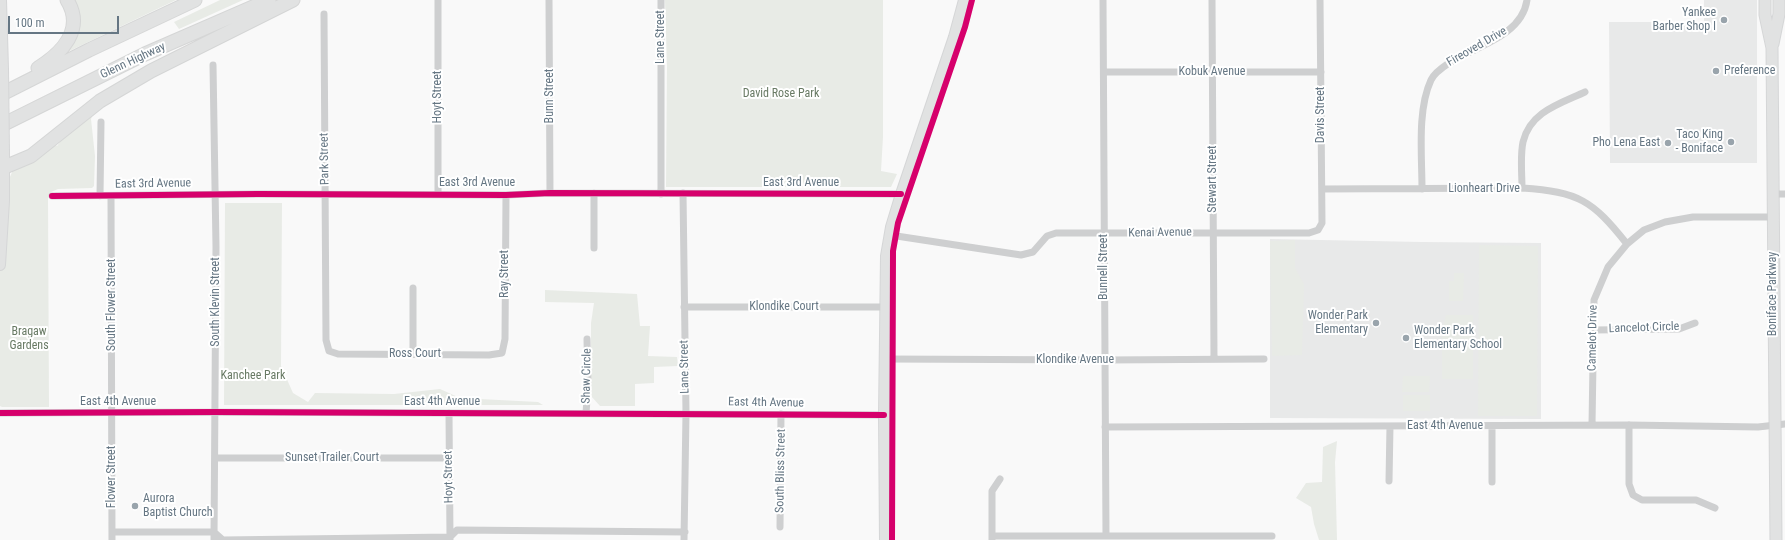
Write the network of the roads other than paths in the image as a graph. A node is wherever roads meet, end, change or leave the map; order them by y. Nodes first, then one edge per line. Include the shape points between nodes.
1 (1, 0) edge
2 (67, 0) edge
3 (195, 0) edge
4 (269, 0) edge
5 (293, 0) edge
6 (438, 0) edge
7 (549, 0) edge
8 (661, 0) edge
9 (964, 0) edge
10 (1103, 0) edge
11 (1212, 0) edge
12 (1320, 0) edge
13 (1527, 0) edge
14 (1765, 0) edge
15 (1779, 0) edge
16 (324, 14) dead end
17 (1772, 48) junction
18 (213, 65) dead end
19 (1104, 72) junction
20 (1212, 72) junction
21 (1321, 72) junction
22 (0, 90) edge
23 (1584, 92) dead end
24 (0, 95) edge
25 (101, 122) dead end
26 (0, 126) edge
27 (3, 168) edge
28 (1522, 188) junction
29 (1322, 189) junction
30 (1422, 189) junction
31 (550, 193) junction
32 (594, 193) junction
33 (684, 193) junction
34 (216, 194) junction
35 (438, 194) junction
36 (506, 194) junction
37 (661, 194) junction
38 (901, 194) junction
39 (1772, 194) junction
40 (1785, 194) edge
41 (326, 195) junction
42 (52, 196) dead end
43 (100, 196) junction
44 (111, 196) junction
45 (1772, 217) junction
46 (1318, 230) joint
47 (1213, 232) junction
48 (1104, 233) junction
49 (890, 235) junction
50 (1627, 244) junction
51 (594, 248) dead end
52 (0, 265) edge
53 (413, 288) dead end
54 (684, 307) junction
55 (885, 307) junction
56 (1695, 323) dead end
57 (1593, 330) junction
58 (587, 339) dead end
59 (329, 351) joint
60 (502, 353) joint
61 (413, 354) junction
62 (1214, 358) junction
63 (885, 359) junction
64 (1264, 359) dead end
65 (1104, 360) junction
66 (216, 412) junction
67 (0, 413) edge
68 (112, 413) junction
69 (448, 413) junction
70 (686, 413) junction
71 (586, 414) junction
72 (782, 414) junction
73 (884, 415) junction
74 (1629, 425) junction
75 (1780, 425) edge
76 (1390, 426) junction
77 (1492, 426) junction
78 (1592, 426) junction
79 (1105, 428) junction
80 (214, 458) junction
81 (449, 458) junction
82 (1000, 479) dead end
83 (1389, 481) dead end
84 (1492, 482) dead end
85 (1715, 508) dead end
86 (780, 527) dead end
87 (112, 532) junction
88 (1106, 535) junction
89 (214, 536) edge
90 (684, 536) edge
91 (1272, 536) dead end
92 (992, 538) edge
93 (450, 539) edge
94 (112, 540) edge
95 (885, 540) edge
96 (1776, 540) edge

1 - 27 street, bridge
2 - 22 highway via 74,24 67,42 47,62
3 - 24 highway
4 - 26 highway, Glenn Highway via 146,54
5 - 27 highway via 144,75 100,101 31,156
6 - 35 street, Hoyt Street
7 - 31 street, Bunn Street
8 - 37 street, Lane Street
9 - 38 street
10 - 19 street, Bunnell Street
11 - 20 street, Stewart Street
12 - 21 street, Davis Street
13 - 30 street, Fireoved Drive via 1519,18 1506,33 1461,56 1432,78 1425,96 1422,116
14 - 17 main road, Boniface Parkway via 1765,15
15 - 17 main road, Boniface Parkway via 1779,14
16 - 41 street, Park Street
17 - 39 main road, Boniface Parkway
18 - 34 street, South Klevin Street
19 - 20 street, Kobuk Avenue
19 - 48 street, Bunnell Street
20 - 21 street, Kobuk Avenue
20 - 47 street, Stewart Street
21 - 29 street, Davis Street
23 - 28 street via 1548,109 1537,116 1528,127 1522,143
25 - 43 street
27 - 52 street
28 - 30 street, Lionheart Drive
28 - 50 street, Lionheart Drive via 1553,190 1590,204 1604,216
29 - 30 street, Lionheart Drive
29 - 46 street, Davis Street via 1322,223
31 - 32 street, East 3rd Avenue
31 - 36 street, East 3rd Avenue
32 - 37 street, East 3rd Avenue
32 - 51 street
33 - 37 street, East 3rd Avenue
33 - 38 street, East 3rd Avenue
33 - 54 street, Lane Street
34 - 41 street, East 3rd Avenue
34 - 44 street, East 3rd Avenue
34 - 66 street, South Klevin Street
35 - 36 street, East 3rd Avenue
35 - 41 street, East 3rd Avenue
36 - 60 street, Ray Street via 505,339
38 - 49 street
39 - 40 street
39 - 45 main road, Boniface Parkway
41 - 59 street, Park Street via 326,340
42 - 43 street, East 3rd Avenue
43 - 44 street, East 3rd Avenue
44 - 68 street, South Flower Street
45 - 50 street, Camelot Drive via 1686,218 1644,230
45 - 75 main road, Boniface Parkway
46 - 47 street, Kenai Avenue
47 - 48 street, Kenai Avenue
47 - 62 street, Stewart Street
48 - 49 street, Kenai Avenue via 1056,233 1047,236 1033,252 1021,255
48 - 65 street, Bunnell Street
49 - 55 street via 886,256
50 - 57 street, Camelot Drive via 1608,267 1594,300
53 - 61 street
54 - 55 street, Klondike Court
54 - 70 street, Lane Street
55 - 63 street
56 - 57 street, Lancelot Circle via 1679,330
57 - 78 street, Camelot Drive
58 - 71 street, Shaw Circle
59 - 61 street, Ross Court via 338,354
60 - 61 street, Ross Court
62 - 64 street, Klondike Avenue
62 - 65 street, Klondike Avenue
63 - 65 street, Klondike Avenue
63 - 73 street
65 - 79 street, Bunnell Street
66 - 68 street, East 4th Avenue
66 - 69 street, East 4th Avenue
66 - 80 street, South Klevin Street
67 - 68 street, East 4th Avenue
68 - 87 street, Flower Street
69 - 71 street, East 4th Avenue
69 - 81 street, Hoyt Street
70 - 71 street, East 4th Avenue
70 - 72 street, East 4th Avenue
70 - 90 street, Lane Street
72 - 73 street, East 4th Avenue
72 - 86 street, South Bliss Street
73 - 95 street
74 - 75 street, East 4th Avenue
74 - 78 street, East 4th Avenue
74 - 85 street via 1629,484 1633,495 1642,500 1696,500
75 - 96 main road, Boniface Parkway
76 - 77 street, East 4th Avenue
76 - 79 street, East 4th Avenue
76 - 83 street
77 - 78 street, East 4th Avenue
77 - 84 street
79 - 88 street, Bunnell Street
80 - 81 street, Sunset Trailer Court
80 - 89 street, South Klevin Street
81 - 93 street, Hoyt Street
82 - 92 street via 992,491
87 - 89 street
87 - 94 street, Flower Street
88 - 91 street
88 - 92 street
89 - 93 street via 223,540
90 - 93 street via 457,530

